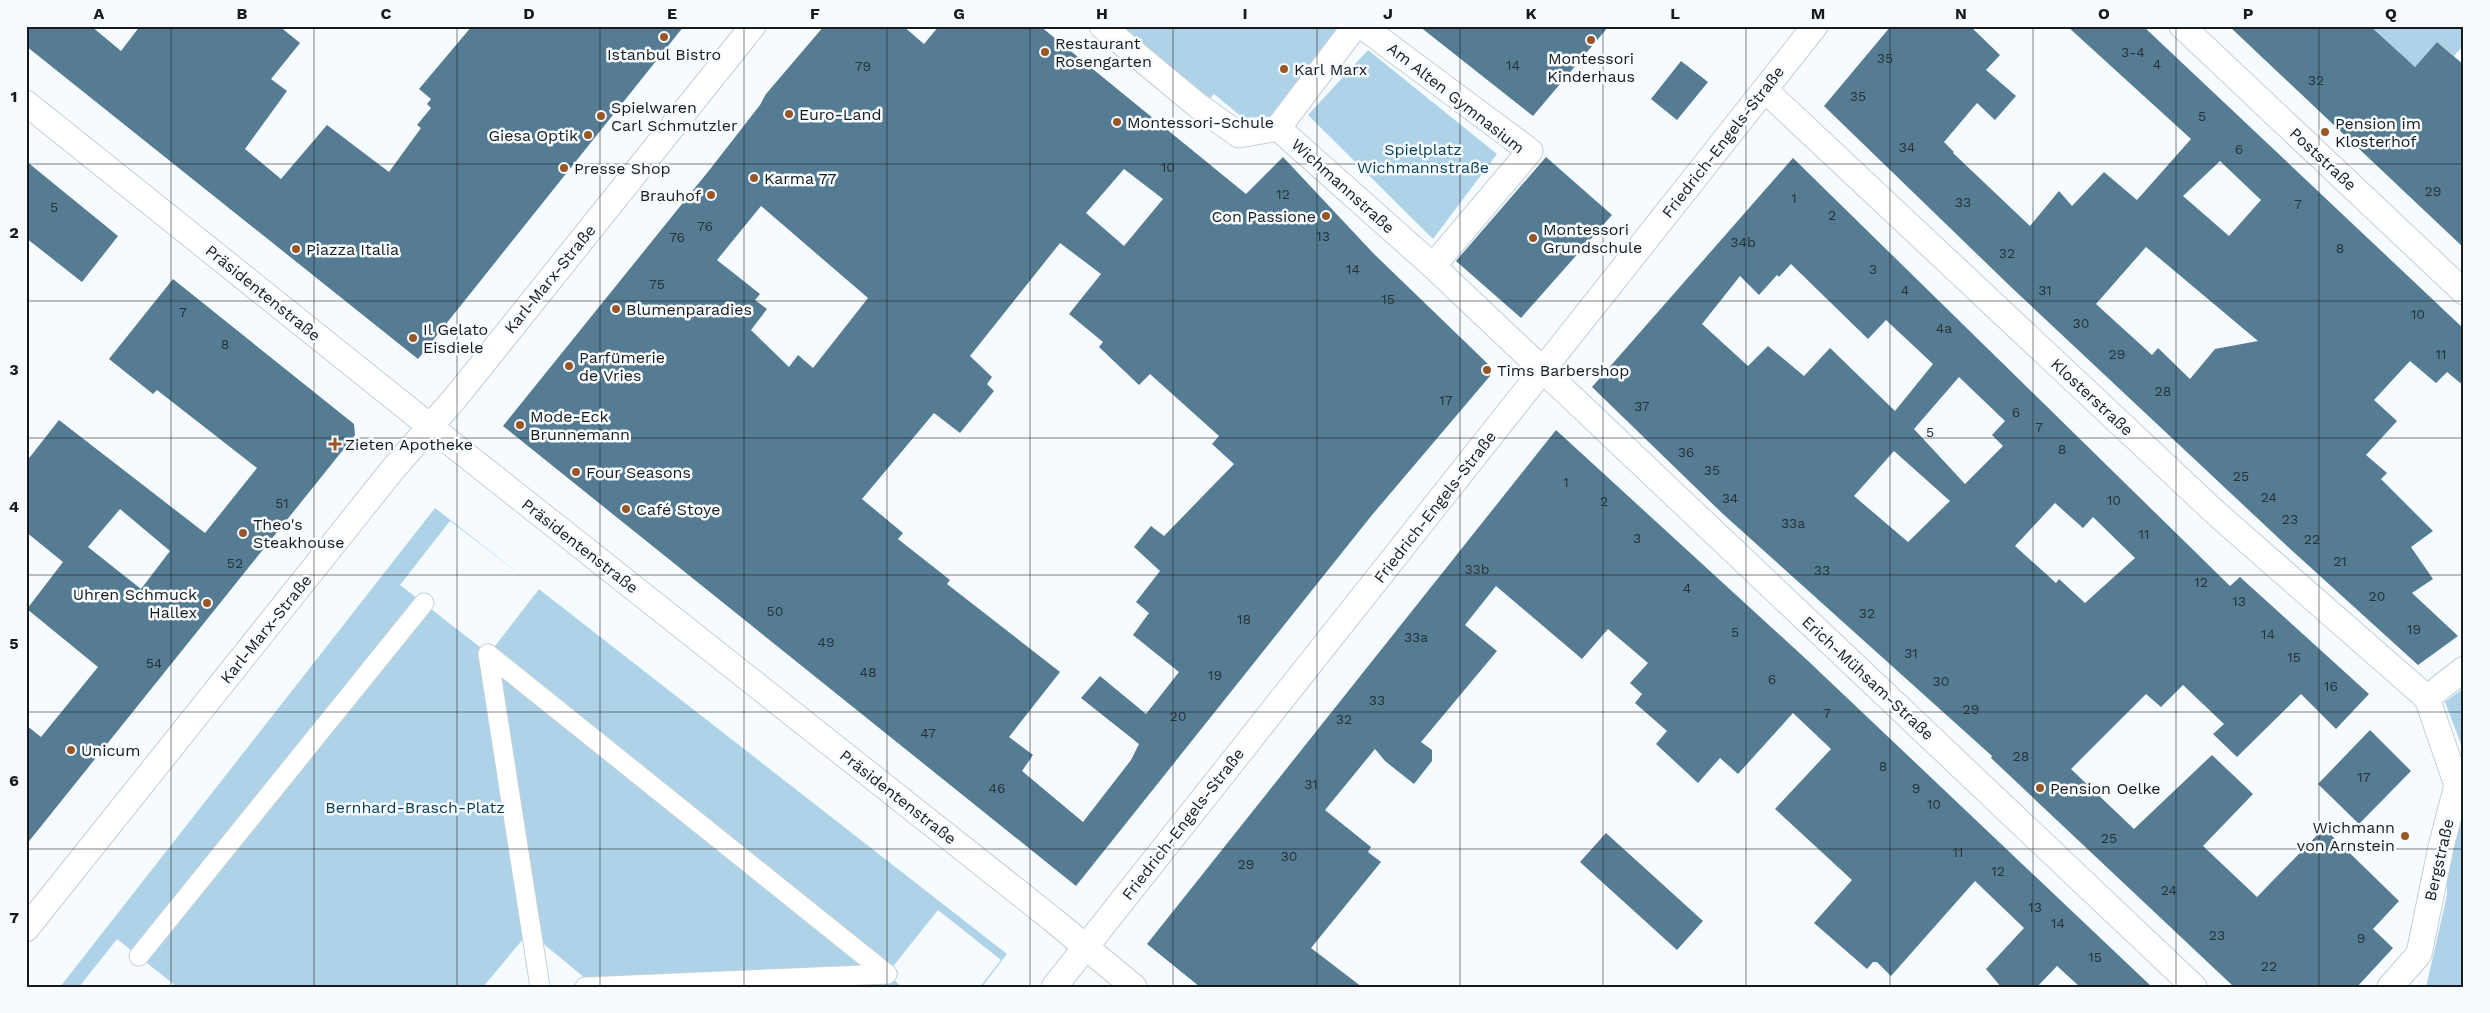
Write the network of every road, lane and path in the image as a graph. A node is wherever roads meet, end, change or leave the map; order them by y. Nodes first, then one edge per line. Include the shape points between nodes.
1 (754, 26) edge
2 (1102, 26) edge
3 (1355, 26) edge
4 (1362, 26) edge
5 (1815, 26) edge
6 (2182, 26) edge
7 (1765, 90) junction
8 (26, 103) edge
9 (1278, 128) junction
10 (1433, 266) junction
11 (2464, 292) edge
12 (1542, 371) junction
13 (430, 426) junction
14 (424, 603) dead end
15 (2464, 669) edge
16 (2427, 698) junction
17 (26, 929) edge
18 (1086, 947) junction
19 (140, 956) dead end
20 (540, 987) edge
21 (584, 987) edge
22 (1054, 987) edge
23 (1134, 987) edge
24 (2194, 987) edge
25 (2390, 987) edge

1 - 13 street, Karl-Marx-Straße via 456,398
2 - 9 street, Wichmannstraße via 1197,105 1239,135
3 - 9 street
4 - 10 street, Am Alten Gymnasium via 1530,151
5 - 7 street, Friedrich-Engels-Straße
6 - 11 street, Poststraße
7 - 12 street, Friedrich-Engels-Straße
7 - 16 street, Klosterstraße via 2218,515
8 - 13 street, Präsidentenstraße
9 - 10 street, Wichmannstraße
10 - 12 street, Wichmannstraße
12 - 18 street, Friedrich-Engels-Straße
12 - 24 street, Erich-Mühsam-Straße
13 - 17 street, Karl-Marx-Straße
13 - 18 street, Präsidentenstraße
14 - 19 street
15 - 16 street
16 - 25 street, Bergstraße via 2456,785 2419,954
18 - 22 street, Friedrich-Engels-Straße
18 - 23 street, Präsidentenstraße
20 - 21 street via 488,654 887,974

